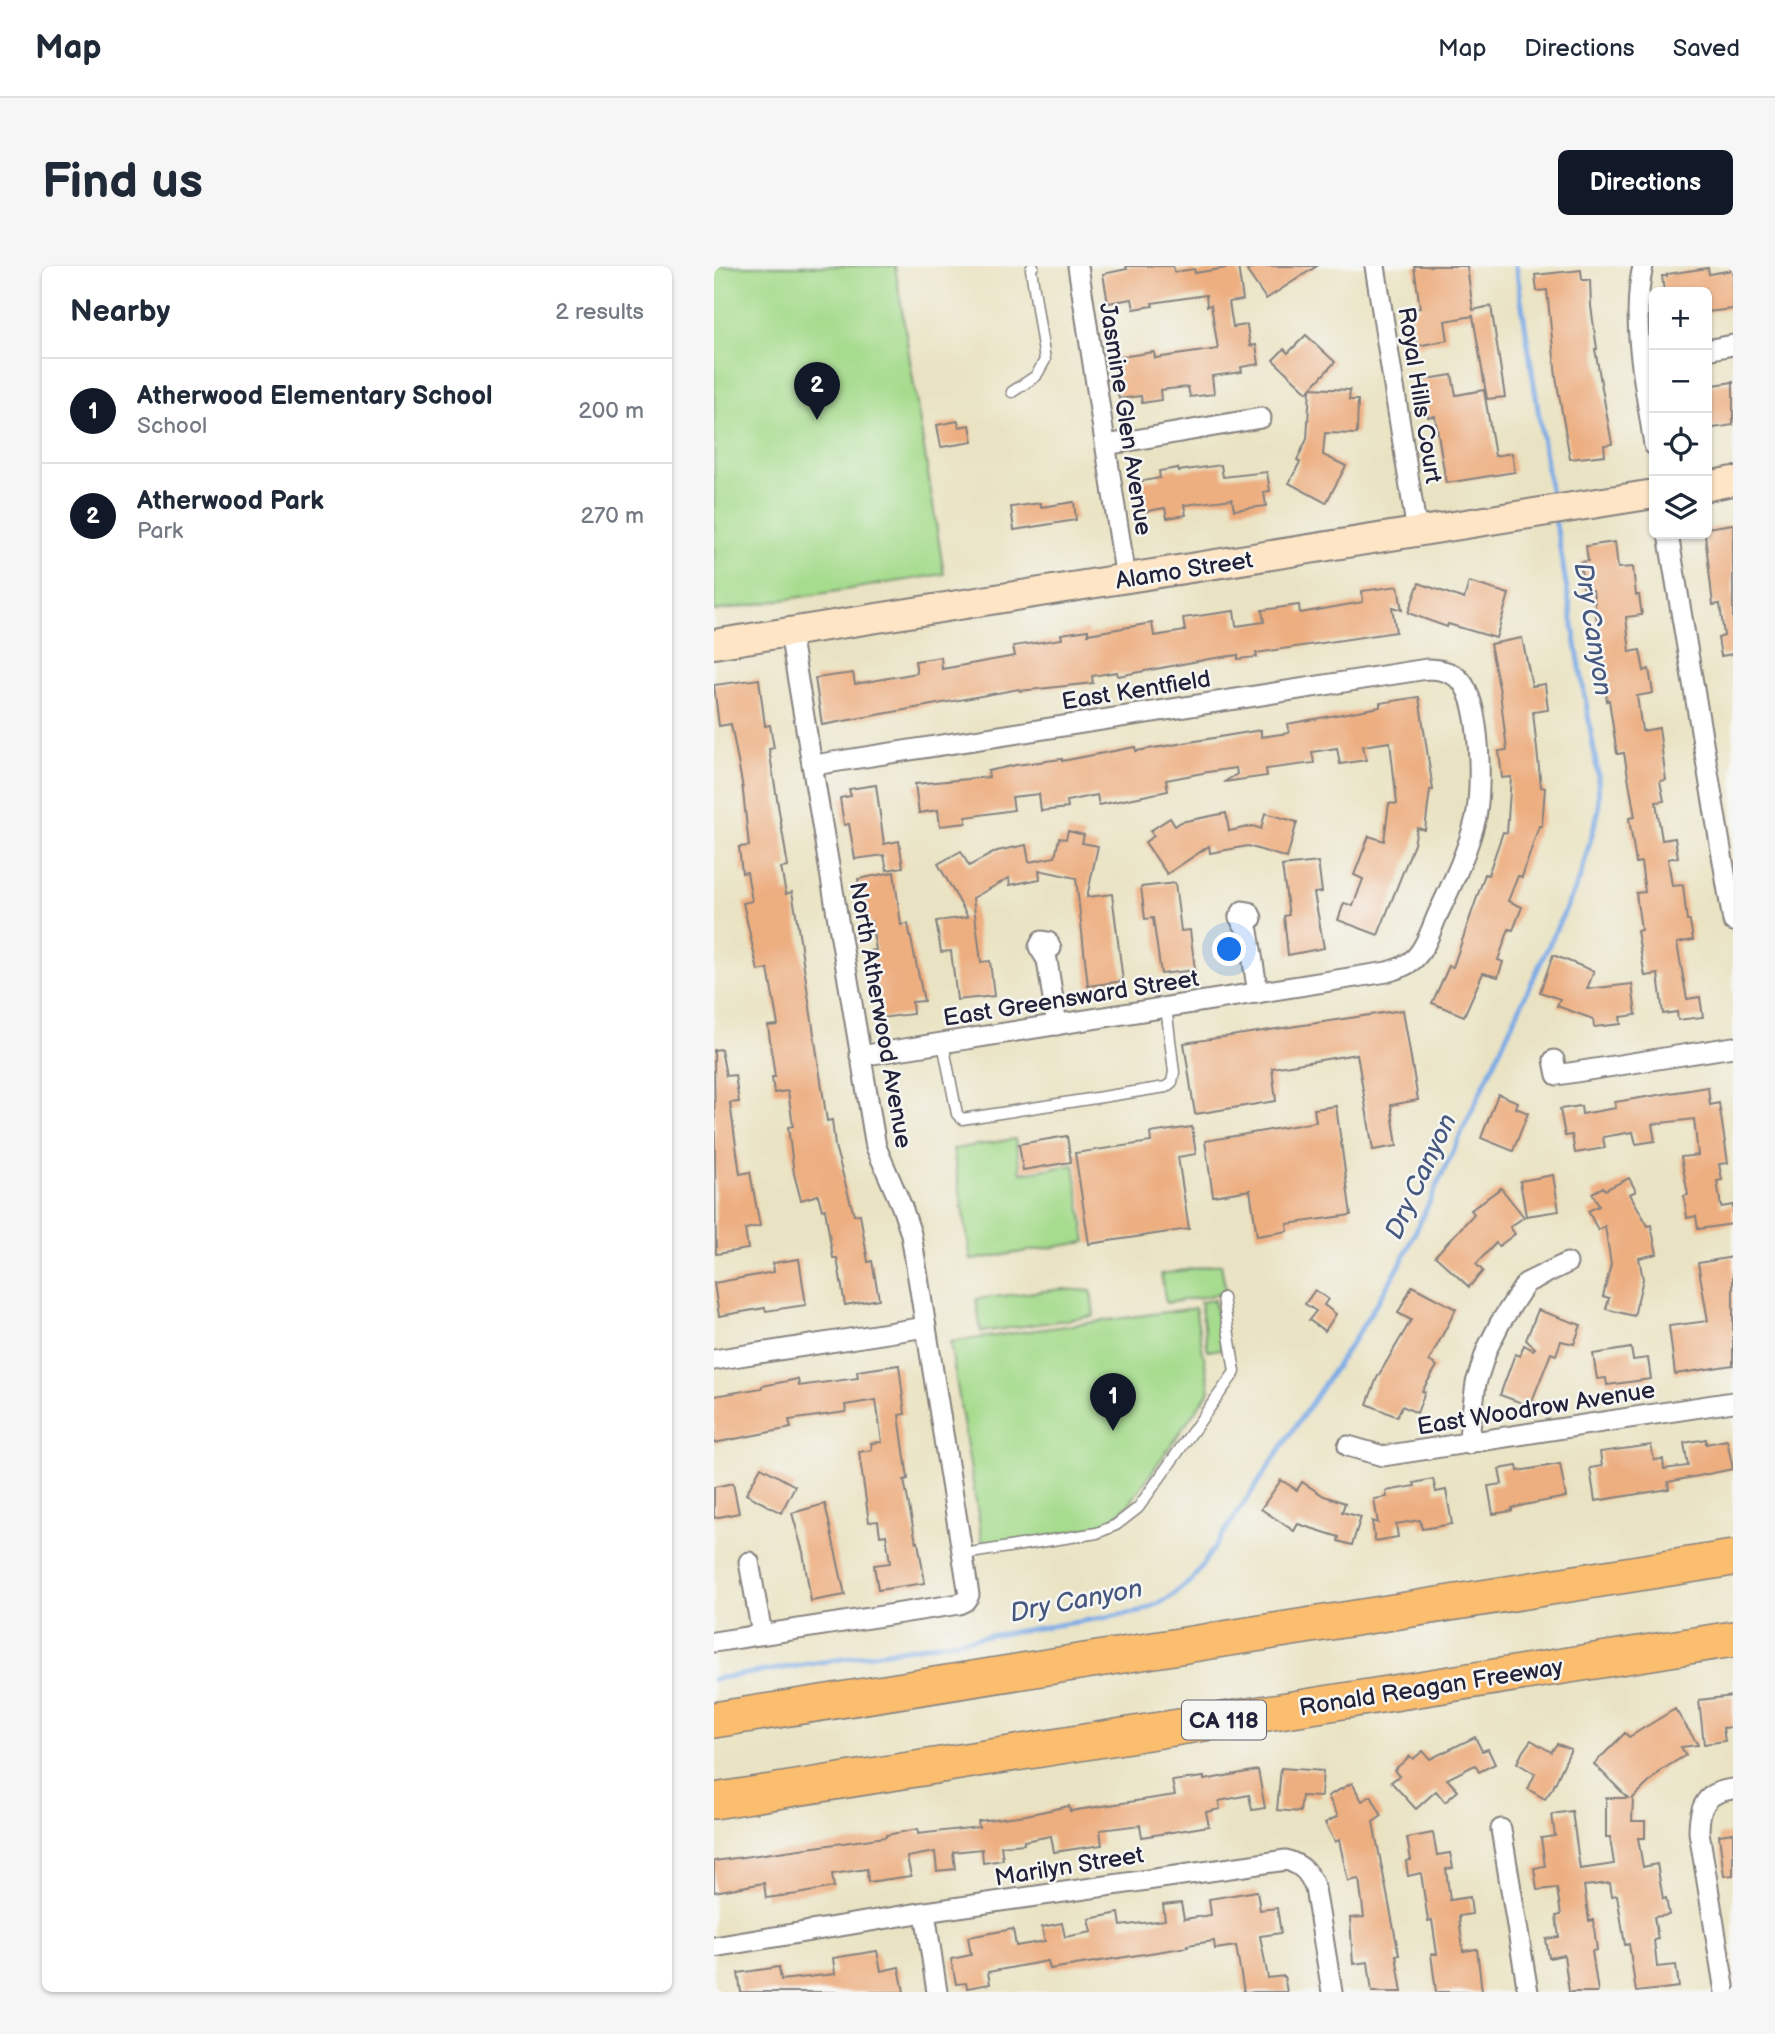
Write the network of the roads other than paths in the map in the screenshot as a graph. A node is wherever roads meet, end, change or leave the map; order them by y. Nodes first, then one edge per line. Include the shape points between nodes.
1 (1079, 266) edge
2 (1375, 266) edge
3 (1643, 266) edge
4 (1028, 267) edge
5 (1733, 345) edge
6 (1712, 349) edge
7 (1648, 359) edge
8 (1012, 392) dead end
9 (1652, 413) edge
10 (1261, 418) dead end
11 (1106, 444) junction
12 (1733, 481) edge
13 (1712, 485) edge
14 (1649, 495) edge
15 (1417, 532) junction
16 (1669, 539) edge
17 (1126, 579) junction
18 (790, 633) junction
19 (714, 644) edge
20 (814, 765) junction
21 (1252, 918) dead end
22 (1733, 921) edge
23 (1051, 948) dead end
24 (1412, 960) joint
25 (1258, 993) junction
26 (1166, 1007) junction
27 (1058, 1025) junction
28 (943, 1043) junction
29 (1733, 1047) edge
30 (860, 1056) junction
31 (1554, 1060) dead end
32 (1567, 1263) dead end
33 (1223, 1298) dead end
34 (926, 1327) junction
35 (714, 1360) edge
36 (1733, 1402) edge
37 (1468, 1444) junction
38 (1348, 1446) dead end
39 (964, 1555) junction
40 (1733, 1558) edge
41 (750, 1562) dead end
42 (762, 1634) junction
43 (1733, 1639) edge
44 (714, 1642) edge
45 (714, 1720) edge
46 (1733, 1789) edge
47 (714, 1801) edge
48 (1501, 1829) dead end
49 (925, 1912) junction
50 (714, 1947) edge
51 (937, 1992) edge
52 (1332, 1992) edge
53 (1528, 1992) edge
54 (1725, 1992) edge

1 - 11 street, Jasmine Glen Avenue
2 - 15 street, Royal Hills Court
3 - 7 street via 1639,313
4 - 8 lane via 1045,360 1036,376
5 - 6 street
7 - 9 street
10 - 11 street
11 - 17 street, Jasmine Glen Avenue
12 - 13 main road
14 - 15 main road, Alamo Street
15 - 17 main road, Alamo Street
16 - 22 street
17 - 18 main road, Alamo Street
18 - 19 main road, Alamo Street
18 - 20 street, North Atherwood Avenue
20 - 24 street, East Kentfield via 1440,669 1462,682 1472,709 1479,790 1464,858 1425,944
20 - 30 street, North Atherwood Avenue
21 - 25 street via 1250,912 1243,911 1239,917 1248,931
23 - 27 street via 1042,941 1039,947 1047,960
24 - 25 street, East Greensward Street via 1387,972
25 - 26 street, East Greensward Street
26 - 27 street, East Greensward Street
26 - 28 lane via 1172,1082 1166,1087 1089,1100 962,1119 957,1114
27 - 28 street, East Greensward Street
28 - 30 street, East Greensward Street
29 - 31 street via 1556,1075
30 - 34 street, North Atherwood Avenue via 876,1147 911,1234
32 - 37 street via 1526,1283 1500,1323 1476,1383
33 - 39 lane via 1235,1373 1138,1508 1097,1533
34 - 35 street
34 - 39 street, North Atherwood Avenue
36 - 37 street, East Woodrow Avenue
37 - 38 street, East Woodrow Avenue via 1383,1457
39 - 42 street, North Atherwood Avenue via 969,1595 959,1604
40 - 45 highway
41 - 42 street
42 - 44 street
43 - 47 highway, Ronald Reagan Freeway / CA 118
46 - 54 street via 1711,1796 1699,1819
48 - 53 street
49 - 50 street, Marilyn Street
49 - 51 street
49 - 52 street, Marilyn Street via 1286,1860 1309,1874 1315,1888

